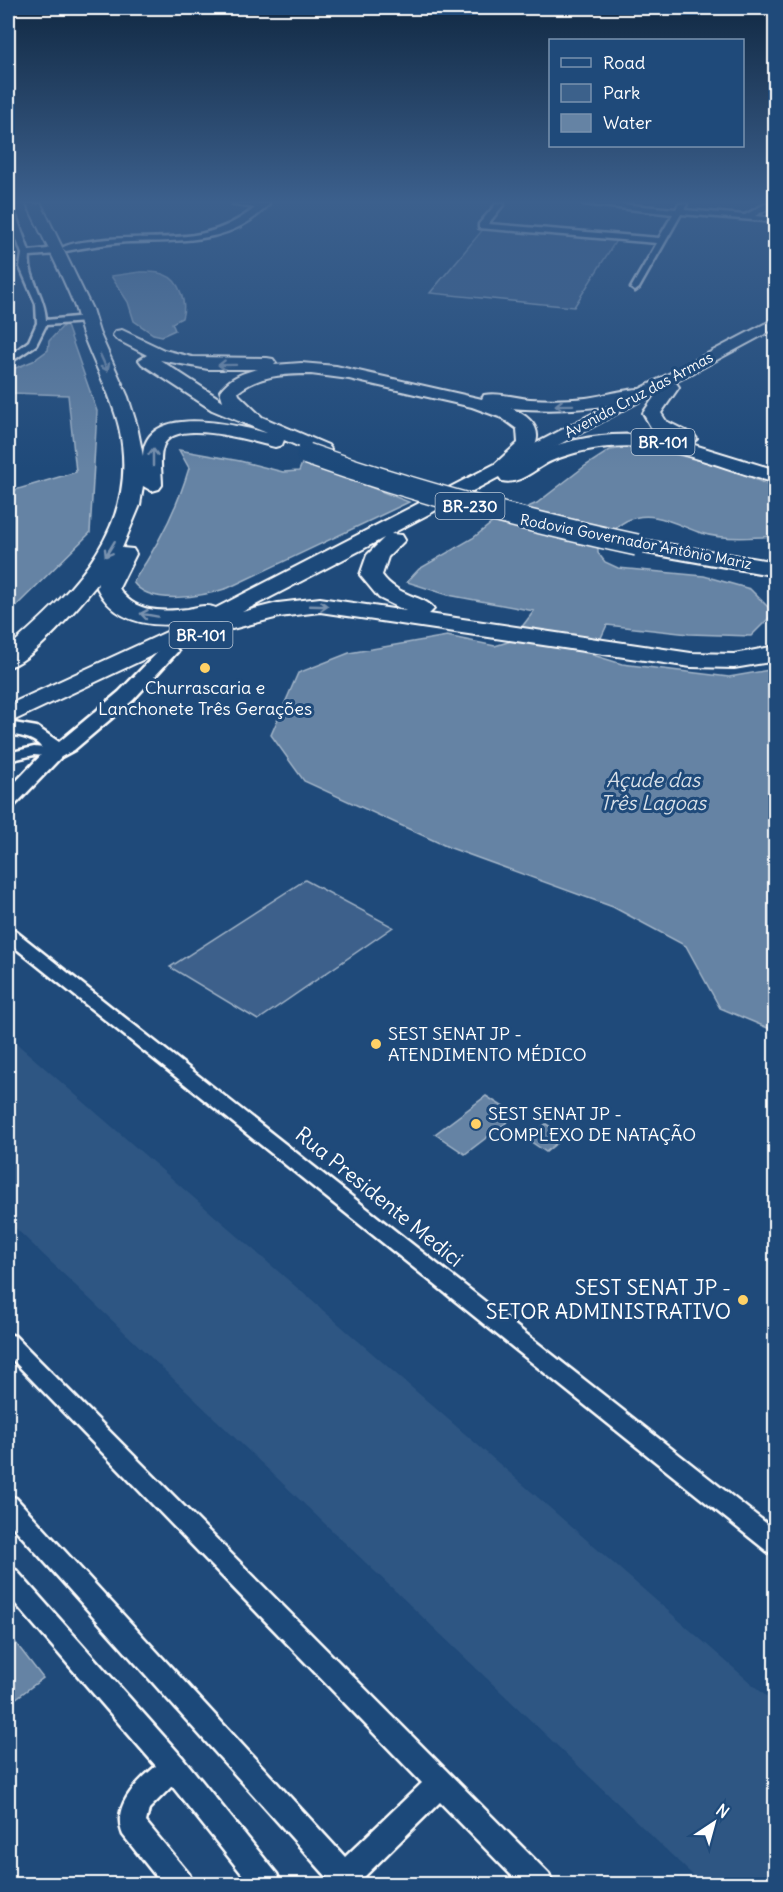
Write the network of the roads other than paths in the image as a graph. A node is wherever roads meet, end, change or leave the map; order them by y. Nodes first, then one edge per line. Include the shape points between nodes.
1 (36, 292) edge
2 (84, 292) edge
3 (90, 312) junction
4 (776, 322) edge
5 (42, 323) junction
6 (776, 331) edge
7 (8, 361) edge
8 (670, 387) junction
9 (643, 394) junction
10 (258, 424) junction
11 (275, 441) junction
12 (314, 452) junction
13 (547, 456) junction
14 (502, 468) junction
15 (776, 469) edge
16 (776, 477) edge
17 (394, 540) junction
18 (641, 541) junction
19 (670, 552) junction
20 (726, 553) junction
21 (776, 554) edge
22 (776, 562) edge
23 (776, 569) edge
24 (776, 584) edge
25 (266, 591) junction
26 (221, 625) junction
27 (515, 629) junction
28 (776, 637) edge
29 (604, 643) junction
30 (169, 651) junction
31 (776, 653) edge
32 (8, 660) edge
33 (8, 714) edge
34 (8, 728) edge
35 (54, 753) junction
36 (8, 757) edge
37 (8, 801) edge
38 (8, 934) edge
39 (8, 1342) edge
40 (8, 1505) edge
41 (776, 1545) edge
42 (8, 1578) edge
43 (174, 1767) junction
44 (441, 1784) junction
45 (341, 1881) edge
46 (179, 1884) edge
47 (267, 1884) edge
48 (539, 1884) edge

1 - 5 street
2 - 3 highway
3 - 5 street
3 - 11 highway, Rodovia Governador Antônio Mariz / BR-230 via 119,349 163,382 209,410
3 -> 32 highway via 131,441 134,478 127,512 113,545 89,582
4 - 9 main road, Avenida Cruz das Armas
5 - 7 street via 33,343
6 - 8 main road, Avenida Cruz das Armas
8 - 13 main road, Avenida Cruz das Armas
8 - 15 highway via 652,413 659,425 690,440
9 -> 10 highway via 589,405 514,403 321,362 183,362 154,354 118,331 174,379
9 - 14 main road, Avenida Cruz das Armas
10 - 12 highway
10 - 14 highway via 230,397 234,385 271,371 333,371 482,405 516,418 529,438 526,446
11 - 12 highway, Rodovia Governador Antônio Mariz / BR-230
25 -> 11 highway via 211,611 165,618 117,604 108,588 140,528 152,494 155,440 168,432 201,426
12 - 18 highway, Rodovia Governador Antônio Mariz / BR-230, bridge via 360,474 486,511
13 - 16 highway, BR-101 via 598,441 648,440 678,445
13 - 17 highway, BR-101
14 - 25 highway, BR-101
17 - 26 highway, BR-101
17 - 27 highway via 378,555 371,575 391,597 425,610
18 - 19 highway, Rodovia Governador Antônio Mariz / BR-230
18 - 20 highway
19 - 23 highway, Rodovia Governador Antônio Mariz / BR-230
19 - 24 highway
20 - 21 highway
20 - 22 highway, Rodovia Governador Antônio Mariz
25 - 33 highway, BR-101
26 -> 27 highway via 278,610 320,605
26 - 30 highway, BR-101
27 - 29 highway
28 - 29 highway via 758,645 716,652
29 - 31 highway via 719,662
30 - 34 highway, BR-101
30 - 35 main road via 126,696
34 - 35 main road via 30,731 50,743
35 - 36 street via 34,751
35 - 37 main road
38 - 41 street, Rua Presidente Medici
39 - 44 street
40 - 45 street
42 - 43 street
43 - 46 street via 142,1796 131,1814 132,1826
43 - 47 street
44 - 45 street
44 - 48 street

